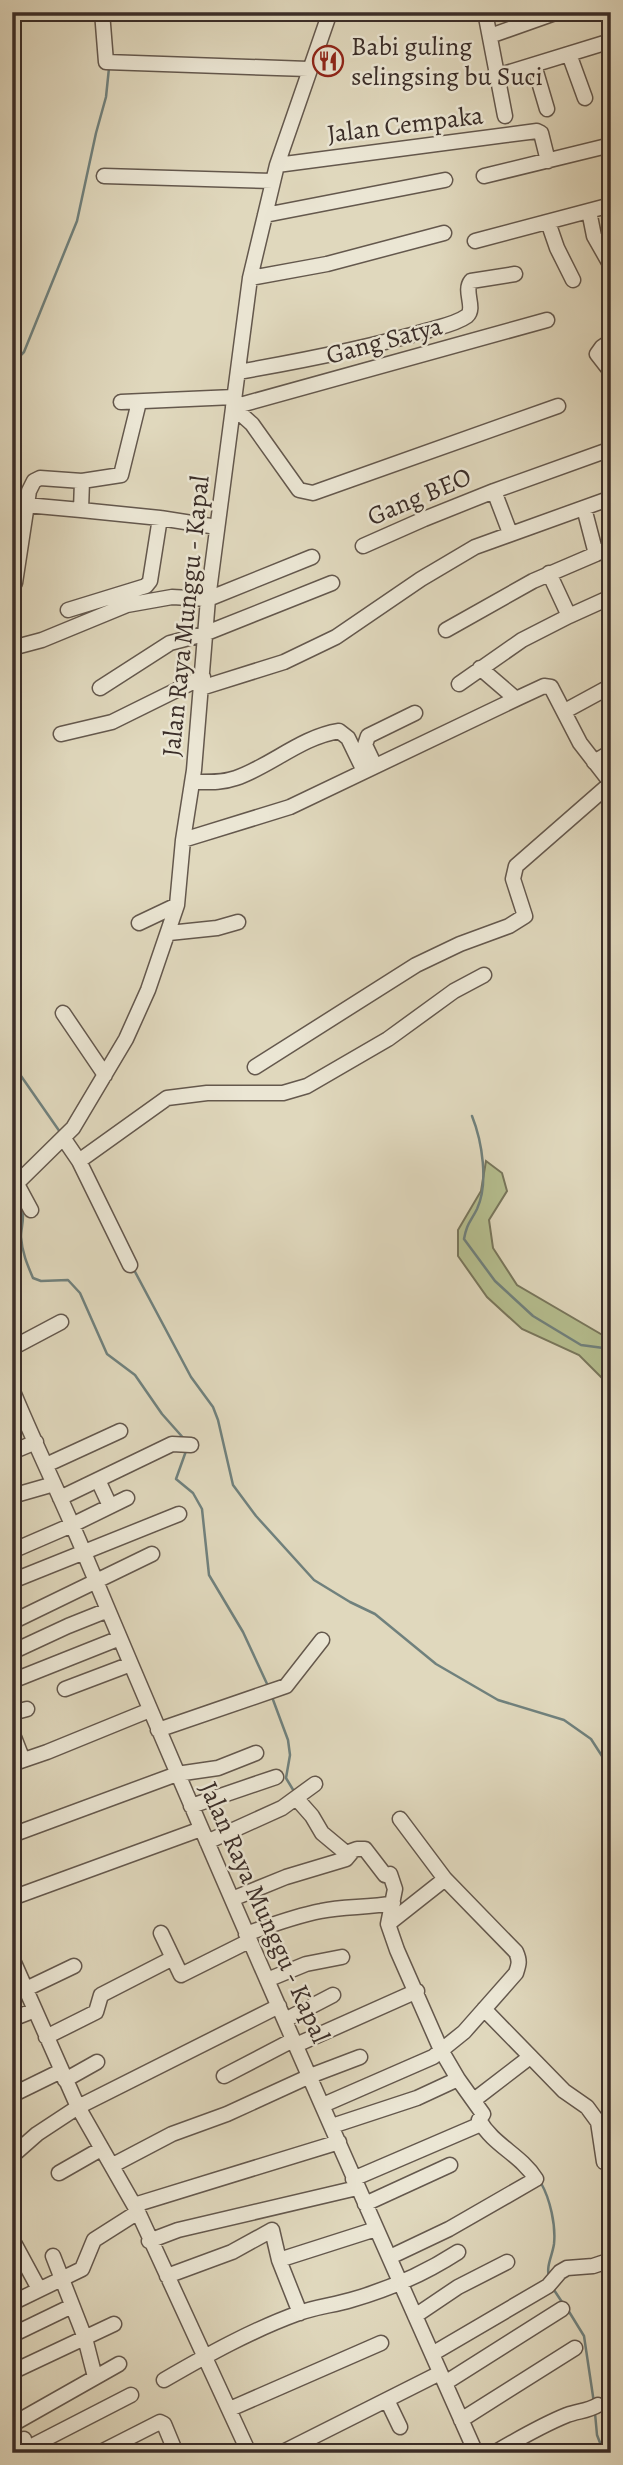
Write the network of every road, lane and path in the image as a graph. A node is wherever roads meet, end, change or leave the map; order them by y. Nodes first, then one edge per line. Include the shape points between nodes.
1 (102, 12) edge
2 (330, 12) edge
3 (485, 12) edge
4 (558, 12) edge
5 (490, 36) junction
6 (609, 46) edge
7 (569, 54) junction
8 (534, 65) junction
9 (308, 69) junction
10 (497, 76) junction
11 (584, 97) dead end
12 (547, 109) dead end
13 (505, 116) dead end
14 (611, 145) edge
15 (548, 161) junction
16 (277, 165) junction
17 (104, 176) dead end
18 (484, 176) dead end
19 (445, 180) dead end
20 (273, 181) junction
21 (611, 205) edge
22 (589, 211) junction
23 (265, 215) junction
24 (548, 222) junction
25 (444, 233) dead end
26 (475, 241) dead end
27 (611, 266) edge
28 (515, 274) dead end
29 (250, 278) junction
30 (573, 280) dead end
31 (547, 320) dead end
32 (611, 341) edge
33 (238, 372) junction
34 (611, 372) edge
35 (121, 402) dead end
36 (139, 402) junction
37 (234, 402) junction
38 (558, 406) dead end
39 (611, 449) edge
40 (82, 481) junction
41 (494, 491) junction
42 (611, 498) edge
43 (26, 505) junction
44 (584, 508) junction
45 (81, 510) junction
46 (160, 518) junction
47 (217, 527) junction
48 (510, 533) junction
49 (363, 546) dead end
50 (611, 547) edge
51 (596, 554) junction
52 (312, 557) dead end
53 (549, 573) junction
54 (15, 583) dead end
55 (332, 583) dead end
56 (611, 597) edge
57 (208, 599) junction
58 (68, 610) dead end
59 (569, 616) junction
60 (446, 630) dead end
61 (204, 634) junction
62 (12, 648) edge
63 (480, 668) junction
64 (202, 682) junction
65 (459, 684) dead end
66 (611, 686) edge
67 (100, 688) dead end
68 (516, 699) junction
69 (565, 711) junction
70 (415, 713) dead end
71 (61, 734) dead end
72 (611, 752) edge
73 (594, 762) junction
74 (370, 768) junction
75 (192, 782) junction
76 (611, 783) edge
77 (183, 840) junction
78 (177, 905) junction
79 (238, 922) dead end
80 (139, 923) dead end
81 (169, 933) junction
82 (484, 975) dead end
83 (63, 1013) dead end
84 (255, 1067) dead end
85 (105, 1075) junction
86 (70, 1143) junction
87 (15, 1186) edge
88 (31, 1210) dead end
89 (130, 1265) dead end
90 (61, 1322) dead end
91 (12, 1348) edge
92 (13, 1393) edge
93 (120, 1431) dead end
94 (36, 1442) junction
95 (191, 1445) dead end
96 (12, 1452) edge
97 (46, 1465) junction
98 (98, 1480) junction
99 (57, 1491) junction
100 (12, 1496) edge
101 (127, 1498) dead end
102 (110, 1506) junction
103 (179, 1514) dead end
104 (72, 1525) junction
105 (12, 1551) edge
106 (84, 1552) junction
107 (152, 1554) dead end
108 (12, 1581) edge
109 (97, 1583) junction
110 (108, 1610) junction
111 (12, 1622) edge
112 (120, 1638) junction
113 (322, 1640) dead end
114 (12, 1652) edge
115 (131, 1664) junction
116 (12, 1681) edge
117 (65, 1689) dead end
118 (150, 1710) junction
119 (158, 1730) junction
120 (12, 1732) edge
121 (256, 1753) dead end
122 (18, 1762) edge
123 (177, 1774) junction
124 (276, 1777) dead end
125 (315, 1784) dead end
126 (297, 1799) junction
127 (191, 1806) junction
128 (400, 1819) dead end
129 (12, 1835) edge
130 (204, 1835) junction
131 (352, 1853) junction
132 (444, 1879) junction
133 (12, 1898) edge
134 (232, 1899) junction
135 (393, 1903) junction
136 (388, 1924) junction
137 (160, 1933) dead end
138 (248, 1937) junction
139 (342, 1956) dead end
140 (12, 1958) edge
141 (173, 1958) junction
142 (74, 1966) dead end
143 (267, 1980) junction
144 (26, 1989) junction
145 (417, 1991) junction
146 (333, 1995) dead end
147 (484, 2009) junction
148 (35, 2010) junction
149 (282, 2013) junction
150 (12, 2019) edge
151 (46, 2037) junction
152 (295, 2042) junction
153 (442, 2050) junction
154 (360, 2056) dead end
155 (530, 2057) junction
156 (97, 2062) dead end
157 (63, 2076) junction
158 (223, 2076) dead end
159 (310, 2076) junction
160 (458, 2079) junction
161 (12, 2095) edge
162 (474, 2100) junction
163 (323, 2105) junction
164 (78, 2107) junction
165 (481, 2124) junction
166 (332, 2126) junction
167 (339, 2142) junction
168 (101, 2149) junction
169 (15, 2150) edge
170 (604, 2162) dead end
171 (113, 2165) junction
172 (450, 2165) dead end
173 (60, 2173) dead end
174 (355, 2184) junction
175 (365, 2204) junction
176 (136, 2208) junction
177 (376, 2229) junction
178 (12, 2239) edge
179 (149, 2241) junction
180 (458, 2252) dead end
181 (54, 2256) dead end
182 (390, 2257) junction
183 (279, 2260) junction
184 (611, 2260) edge
185 (507, 2262) dead end
186 (167, 2276) junction
187 (63, 2278) junction
188 (401, 2283) junction
189 (39, 2289) junction
190 (12, 2303) edge
191 (72, 2306) junction
192 (562, 2309) dead end
193 (300, 2312) junction
194 (415, 2316) junction
195 (114, 2324) dead end
196 (12, 2335) edge
197 (85, 2338) junction
198 (382, 2343) dead end
199 (575, 2348) dead end
200 (432, 2354) junction
201 (206, 2356) junction
202 (119, 2364) dead end
203 (12, 2372) edge
204 (95, 2377) junction
205 (442, 2378) junction
206 (164, 2380) dead end
207 (131, 2395) dead end
208 (387, 2400) junction
209 (230, 2409) junction
210 (589, 2409) dead end
211 (461, 2420) junction
212 (13, 2424) edge
213 (400, 2427) dead end
214 (24, 2446) edge
215 (99, 2453) edge
216 (176, 2453) edge
217 (249, 2453) edge
218 (281, 2453) edge
219 (475, 2453) edge
220 (494, 2453) edge

1 - 9 street via 113,62
2 - 9 street, Jalan Raya Munggu - Kapal
3 - 5 street
4 - 5 street
5 - 10 street
6 - 7 street
7 - 8 street
7 - 11 street
8 - 10 street
8 - 12 street
9 - 16 street, Jalan Raya Munggu - Kapal
10 - 13 street
14 - 15 street
15 - 16 street, Jalan Cempaka via 539,132
15 - 18 street
16 - 20 street, Jalan Raya Munggu - Kapal
17 - 20 street
19 - 23 street
20 - 23 street, Jalan Raya Munggu - Kapal
21 - 22 street
22 - 24 street
22 - 27 street via 594,236
23 - 29 street, Jalan Raya Munggu - Kapal
24 - 26 street
24 - 30 street
25 - 29 street via 327,264
28 - 33 street via 471,281 467,287 470,311 452,323 373,346
29 - 33 street, Jalan Raya Munggu - Kapal
31 - 37 street, Gang Satya
32 - 34 street via 597,354
33 - 37 street, Jalan Raya Munggu - Kapal
35 - 36 street, Gang Satya
36 - 37 street, Gang Satya
36 - 40 street via 121,475
37 - 38 street via 299,490 313,493
37 - 47 street, Jalan Raya Munggu - Kapal
39 - 41 street, Gang BEO
40 - 43 street via 36,479
40 - 45 street
41 - 48 street
41 - 49 street, Gang BEO
42 - 44 street
43 - 45 street
43 - 54 street
44 - 48 street
44 - 51 street
45 - 46 street
46 - 47 street
46 - 58 street via 149,584
47 - 57 street, Jalan Raya Munggu - Kapal
48 - 64 street via 475,547 421,579 336,637 284,662
50 - 51 street
51 - 53 street
52 - 57 street
53 - 59 street
53 - 60 street
55 - 61 street
56 - 59 street
57 - 61 street, Jalan Raya Munggu - Kapal
57 - 62 street via 172,597 127,605
59 - 63 street
61 - 64 street, Jalan Raya Munggu - Kapal
61 - 67 street via 170,643
63 - 65 street
63 - 68 street
64 - 71 street via 112,722
64 - 75 street, Jalan Raya Munggu - Kapal
66 - 69 street
68 - 69 street via 547,686
68 - 74 street
69 - 73 street
70 - 74 street via 368,736 365,745
72 - 73 street
73 - 76 street
74 - 75 street via 339,731 306,742 235,778
74 - 77 street via 290,807
75 - 77 street, Jalan Raya Munggu - Kapal
76 - 84 street via 516,866 513,878 526,916 416,965
77 - 78 street, Jalan Raya Munggu - Kapal
78 - 80 street
78 - 81 street, Jalan Raya Munggu - Kapal
79 - 81 street
81 - 85 street, Jalan Raya Munggu - Kapal via 126,1039
82 - 86 street via 307,1086 283,1093 167,1098
83 - 85 street
85 - 86 street, Jalan Raya Munggu - Kapal
86 - 87 street, Jalan Raya Munggu - Kapal
86 - 89 street
87 - 88 street
90 - 91 street
92 - 94 street, Jalan Raya Munggu - Kapal
93 - 97 street
94 - 96 street
94 - 97 street, Jalan Raya Munggu - Kapal
95 - 98 street via 172,1444
97 - 99 street, Jalan Raya Munggu - Kapal
98 - 99 street
98 - 102 street
99 - 100 street
99 - 104 street, Jalan Raya Munggu - Kapal
101 - 102 street
102 - 104 street
103 - 106 street
104 - 105 street
104 - 106 street, Jalan Raya Munggu - Kapal
106 - 108 street
106 - 109 street, Jalan Raya Munggu - Kapal
107 - 109 street
109 - 110 street, Jalan Raya Munggu - Kapal
109 - 111 street
110 - 112 street, Jalan Raya Munggu - Kapal
110 - 114 street
112 - 115 street, Jalan Raya Munggu - Kapal
112 - 116 street
113 - 119 street via 286,1686
115 - 117 street
115 - 118 street, Jalan Raya Munggu - Kapal
118 - 119 street, Jalan Raya Munggu - Kapal
118 - 122 street
119 - 123 street, Jalan Raya Munggu - Kapal
120 - 122 street
121 - 123 street via 218,1768
123 - 127 street, Jalan Raya Munggu - Kapal
123 - 129 street
124 - 127 street
125 - 126 street
126 - 130 street via 245,1826
126 - 131 street via 322,1833
127 - 130 street, Jalan Raya Munggu - Kapal
128 - 132 street
130 - 133 street
130 - 134 street, Jalan Raya Munggu - Kapal
131 - 134 street
131 - 135 street via 365,1849 385,1875 390,1874 396,1889
132 - 136 street
132 - 147 street via 520,1961 516,1973
134 - 138 street, Jalan Raya Munggu - Kapal
135 - 136 street
135 - 138 street via 323,1910
136 - 145 street
137 - 141 street
138 - 141 street via 181,1975
138 - 143 street, Jalan Raya Munggu - Kapal
139 - 143 street
140 - 144 street
141 - 151 street via 101,1995 96,2012
142 - 144 street
143 - 149 street, Jalan Raya Munggu - Kapal
144 - 148 street
145 - 152 street
145 - 153 street
146 - 149 street
147 - 153 street
147 - 155 street
148 - 150 street
148 - 151 street
149 - 152 street, Jalan Raya Munggu - Kapal
149 - 164 street
151 - 157 street
152 - 158 street
152 - 159 street, Jalan Raya Munggu - Kapal
153 - 160 street
153 - 163 street
154 - 159 street
155 - 162 street
155 - 170 street via 598,2122
156 - 157 street
157 - 161 street
157 - 164 street
159 - 163 street, Jalan Raya Munggu - Kapal
159 - 171 street via 172,2134
160 - 162 street
160 - 166 street
162 - 165 street via 483,2114
163 - 166 street, Jalan Raya Munggu - Kapal
164 - 168 street
164 - 169 street
165 - 174 street
165 - 182 street via 536,2179
166 - 167 street, Jalan Raya Munggu - Kapal
167 - 174 street, Jalan Raya Munggu - Kapal
167 - 176 street
168 - 171 street
168 - 173 street
171 - 176 street
172 - 175 street
174 - 175 street, Jalan Raya Munggu - Kapal
174 - 179 street
175 - 177 street, Jalan Raya Munggu - Kapal
176 - 179 street
176 - 187 street via 94,2240 84,2267
177 - 182 street, Jalan Raya Munggu - Kapal
177 - 183 street
178 - 189 street
179 - 186 street
180 - 188 street
181 - 187 street
182 - 188 street, Jalan Raya Munggu - Kapal
183 - 186 street via 272,2230 232,2252
183 - 193 street
184 - 200 street via 567,2268 548,2286
185 - 194 street
186 - 201 street
187 - 189 street
187 - 191 street
188 - 193 street
188 - 194 street, Jalan Raya Munggu - Kapal
189 - 190 street
191 - 196 street
191 - 197 street
192 - 205 street
193 - 201 street
194 - 200 street, Jalan Raya Munggu - Kapal
195 - 197 street
197 - 203 street
197 - 204 street
198 - 209 street
199 - 211 street
200 - 205 street, Jalan Raya Munggu - Kapal
201 - 206 street
201 - 209 street
202 - 204 street
204 - 212 street
205 - 208 street
205 - 211 street, Jalan Raya Munggu - Kapal
207 - 214 street
208 - 213 street
208 - 218 street
209 - 217 street
210 - 220 street via 535,2430
211 - 219 street, Jalan Raya Munggu - Kapal
212 - 214 street
215 - 216 street via 160,2422

